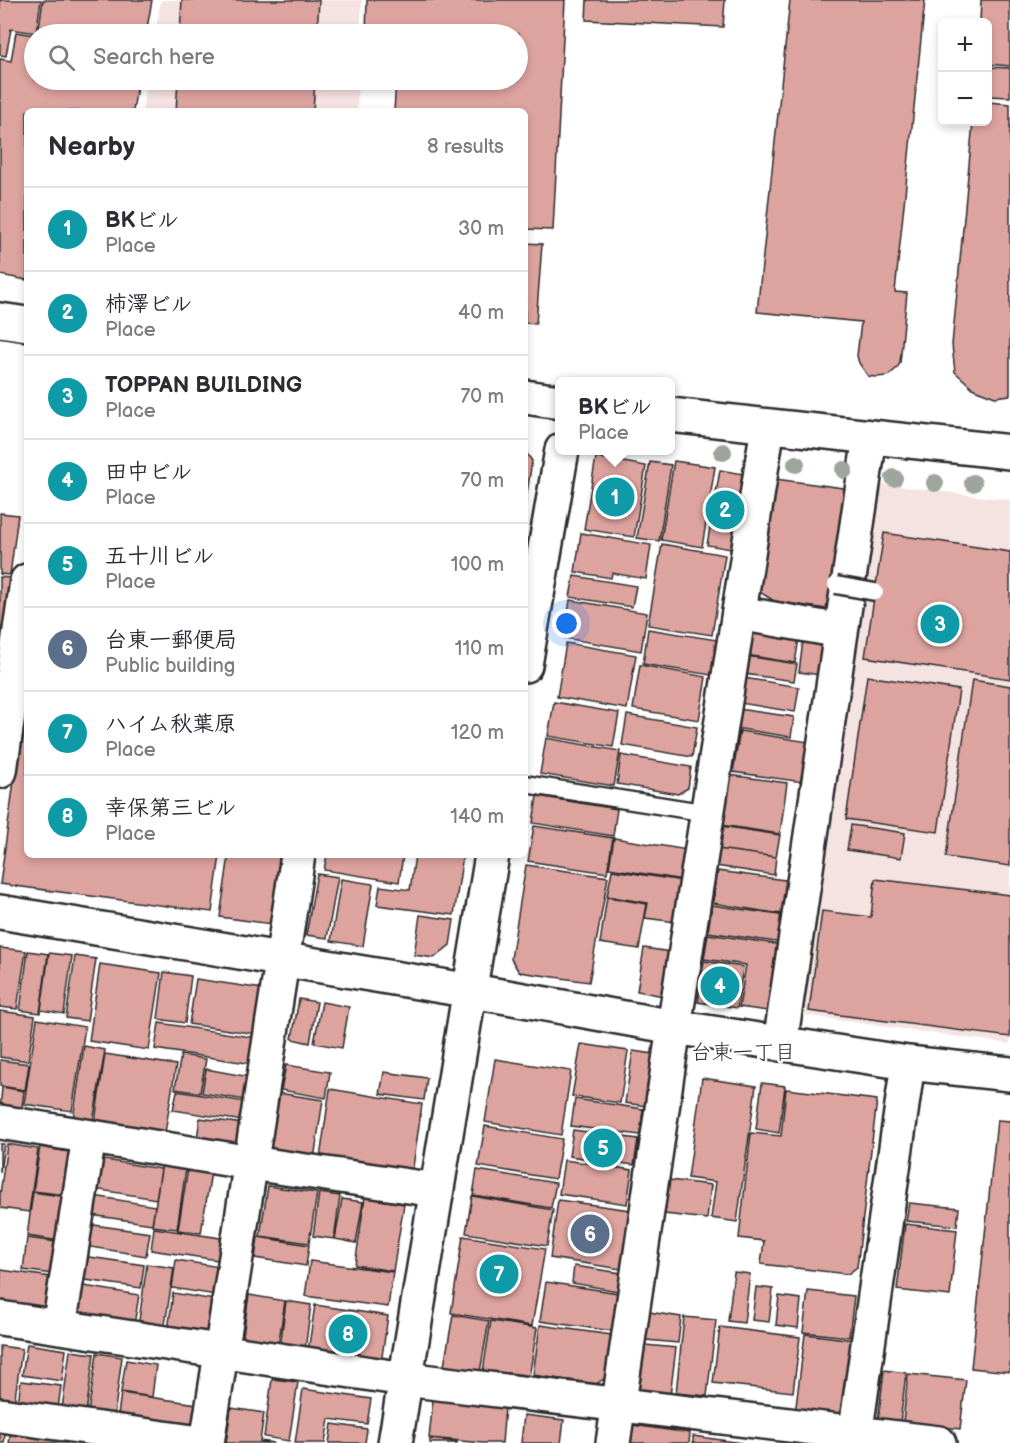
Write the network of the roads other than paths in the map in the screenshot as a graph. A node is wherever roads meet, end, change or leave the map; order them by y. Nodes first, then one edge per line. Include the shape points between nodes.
1 (0, 320) edge
2 (24, 324) edge
3 (528, 397) edge
4 (555, 401) edge
5 (675, 416) edge
6 (768, 426) junction
7 (870, 437) junction
8 (1010, 452) edge
9 (561, 455) edge
10 (836, 585) dead end
11 (875, 591) dead end
12 (24, 602) edge
13 (739, 613) junction
14 (841, 631) junction
15 (528, 648) edge
16 (0, 771) edge
17 (528, 784) edge
18 (708, 813) junction
19 (298, 858) edge
20 (491, 858) edge
21 (0, 912) edge
22 (283, 959) junction
23 (469, 991) junction
24 (674, 1028) junction
25 (780, 1044) junction
26 (908, 1063) junction
27 (1010, 1074) edge
28 (0, 1122) edge
29 (89, 1137) junction
30 (250, 1163) junction
31 (436, 1190) junction
32 (0, 1318) edge
33 (59, 1327) junction
34 (221, 1351) junction
35 (405, 1379) junction
36 (618, 1405) junction
37 (0, 1415) edge
38 (855, 1438) edge
39 (200, 1443) edge
40 (207, 1443) edge
41 (395, 1443) edge
42 (613, 1443) edge
43 (939, 1443) edge

1 - 2 street
3 - 4 street
5 - 6 street
6 - 7 street
6 - 13 street
7 - 8 street
7 - 14 street
9 - 15 street
10 - 11 lane, bridge
12 - 16 street
13 - 14 street
13 - 18 street
14 - 25 street
17 - 18 lane
18 - 24 street
19 - 22 street
20 - 23 street
21 - 22 street
22 - 23 street
22 - 30 street
23 - 24 street
23 - 31 street
24 - 25 street
24 - 36 street
25 - 26 street
26 - 27 street
26 - 38 street
28 - 29 street
29 - 30 street
29 - 33 street
30 - 31 street
30 - 34 street
31 - 35 street
32 - 33 street
33 - 34 street
34 - 35 street
34 - 40 street
35 - 36 street
35 - 41 street
36 - 38 street
36 - 42 street
37 - 39 street
38 - 43 street

